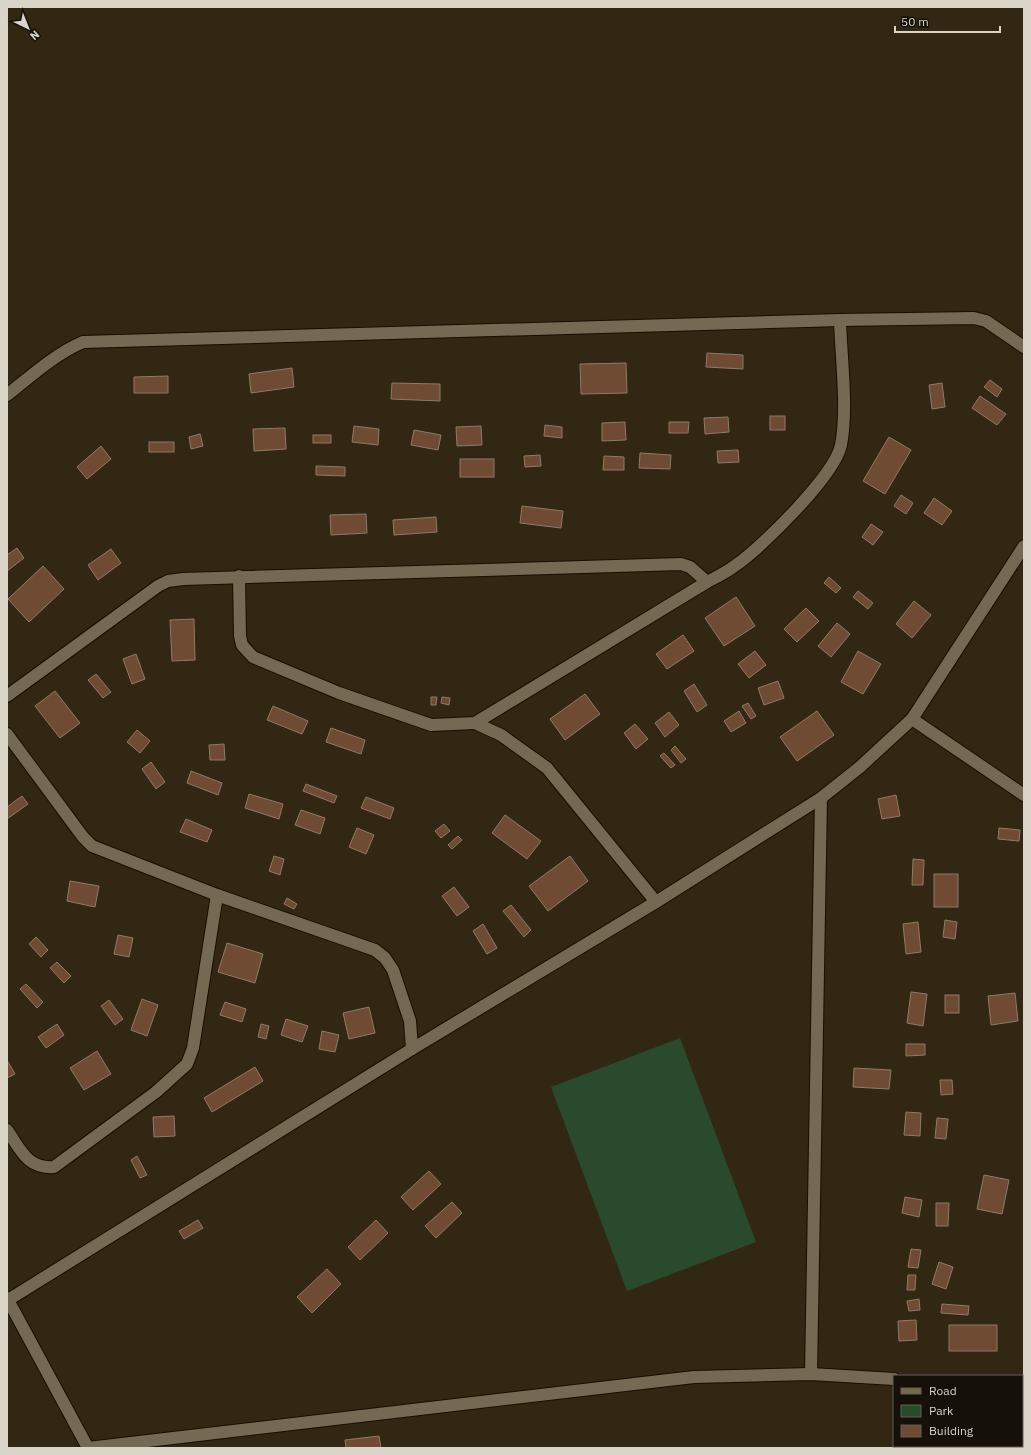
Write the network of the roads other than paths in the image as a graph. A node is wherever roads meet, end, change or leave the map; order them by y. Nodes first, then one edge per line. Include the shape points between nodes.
1 (840, 320) junction
2 (1024, 347) edge
3 (7, 395) edge
4 (1024, 546) edge
5 (239, 576) junction
6 (707, 582) junction
7 (7, 696) edge
8 (912, 718) junction
9 (475, 723) junction
10 (7, 734) edge
11 (1024, 796) edge
12 (821, 798) junction
13 (217, 895) junction
14 (656, 902) junction
15 (412, 1049) junction
16 (7, 1130) edge
17 (8, 1299) edge
18 (811, 1374) junction
19 (893, 1379) edge
20 (88, 1448) edge

1 - 2 street via 974,318 986,321
1 - 3 street via 83,342 58,356
1 - 6 street via 844,426 835,462 789,517 738,564
4 - 8 street
5 - 6 street via 681,564 690,567
5 - 7 street via 183,579 168,581 158,586
5 - 9 street via 240,636 242,645 253,657 340,693 431,725
6 - 9 street
8 - 11 street
8 - 12 street
9 - 14 street via 501,734 547,768
10 - 13 street via 92,846
12 - 14 street
12 - 18 street
13 - 15 street via 375,950 386,958 393,970 410,1021
13 - 16 street via 193,1048 187,1064 156,1092 54,1167 34,1165
14 - 15 street
15 - 17 street
17 - 20 street
18 - 19 street
18 - 20 street via 694,1377

